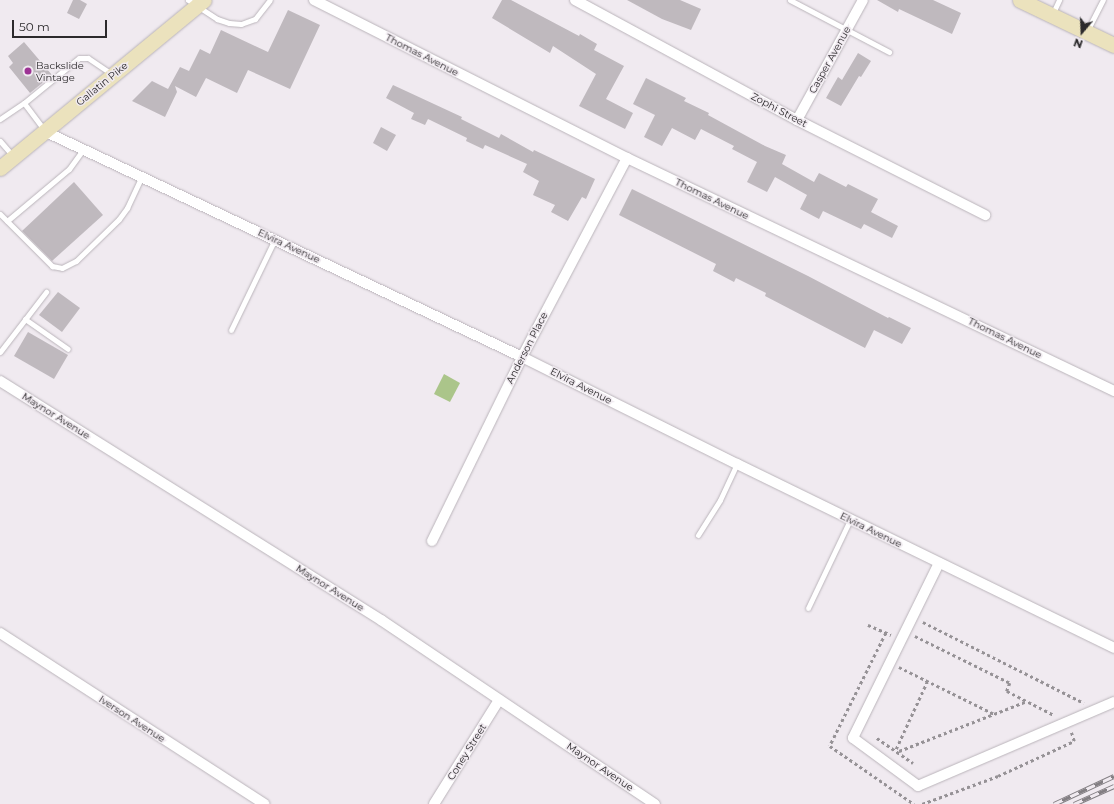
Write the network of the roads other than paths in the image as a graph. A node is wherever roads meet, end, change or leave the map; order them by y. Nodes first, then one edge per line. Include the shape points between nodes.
1 (270, 0) edge
2 (314, 0) edge
3 (575, 0) edge
4 (790, 0) edge
5 (863, 0) edge
6 (1020, 0) edge
7 (1059, 0) edge
8 (1103, 0) edge
9 (796, 1) edge
10 (196, 2) edge
11 (1051, 15) junction
12 (846, 29) junction
13 (1087, 32) junction
14 (1114, 45) edge
15 (889, 52) dead end
16 (113, 75) junction
17 (24, 103) junction
18 (0, 119) edge
19 (797, 120) junction
20 (44, 131) junction
21 (0, 142) edge
22 (83, 150) junction
23 (13, 156) junction
24 (627, 158) junction
25 (0, 168) edge
26 (141, 178) junction
27 (0, 214) edge
28 (985, 215) dead end
29 (7, 221) junction
30 (275, 239) junction
31 (46, 292) dead end
32 (25, 319) junction
33 (231, 330) dead end
34 (68, 349) dead end
35 (0, 352) edge
36 (522, 357) junction
37 (0, 382) edge
38 (1114, 391) edge
39 (737, 464) junction
40 (850, 520) junction
41 (698, 535) dead end
42 (432, 541) dead end
43 (939, 563) junction
44 (808, 608) dead end
45 (0, 633) edge
46 (1114, 648) edge
47 (499, 700) junction
48 (1114, 702) edge
49 (264, 804) edge
50 (434, 804) edge
51 (655, 804) edge

1 - 10 lane via 255,19 241,24 217,19
2 - 24 street, Thomas Avenue
3 - 19 street, Zophi Street
4 - 9 lane
5 - 12 street, Casper Avenue
6 - 11 main road
7 - 11 lane
8 - 13 lane
9 - 12 lane
10 - 16 main road, Gallatin Pike
11 - 13 main road
12 - 15 lane
12 - 19 street, Casper Avenue
13 - 14 main road
16 - 17 lane via 83,56
16 - 20 main road, Gallatin Pike
17 - 18 lane
17 - 20 lane
19 - 28 street, Zophi Street
20 - 22 street, Elvira Avenue
20 - 23 main road, Gallatin Pike
21 - 23 lane
22 - 26 street, Elvira Avenue
22 - 29 lane via 69,169
23 - 25 main road, Gallatin Pike
24 - 36 street, Anderson Place
24 - 38 street, Thomas Avenue
26 - 29 lane via 119,220 76,261 62,268 52,266
26 - 30 street, Elvira Avenue
27 - 29 lane
30 - 33 lane
30 - 36 street, Elvira Avenue
31 - 32 lane
32 - 34 lane
32 - 35 lane
36 - 39 street, Elvira Avenue
36 - 42 street, Anderson Place
37 - 47 street, Maynor Avenue via 381,620
39 - 40 street, Elvira Avenue
39 - 41 lane via 720,500
40 - 43 street, Elvira Avenue
40 - 44 lane
43 - 46 street, Elvira Avenue
43 - 48 street via 853,738 918,786
45 - 49 street, Iverson Avenue
47 - 50 street, Coney Street
47 - 51 street, Maynor Avenue

